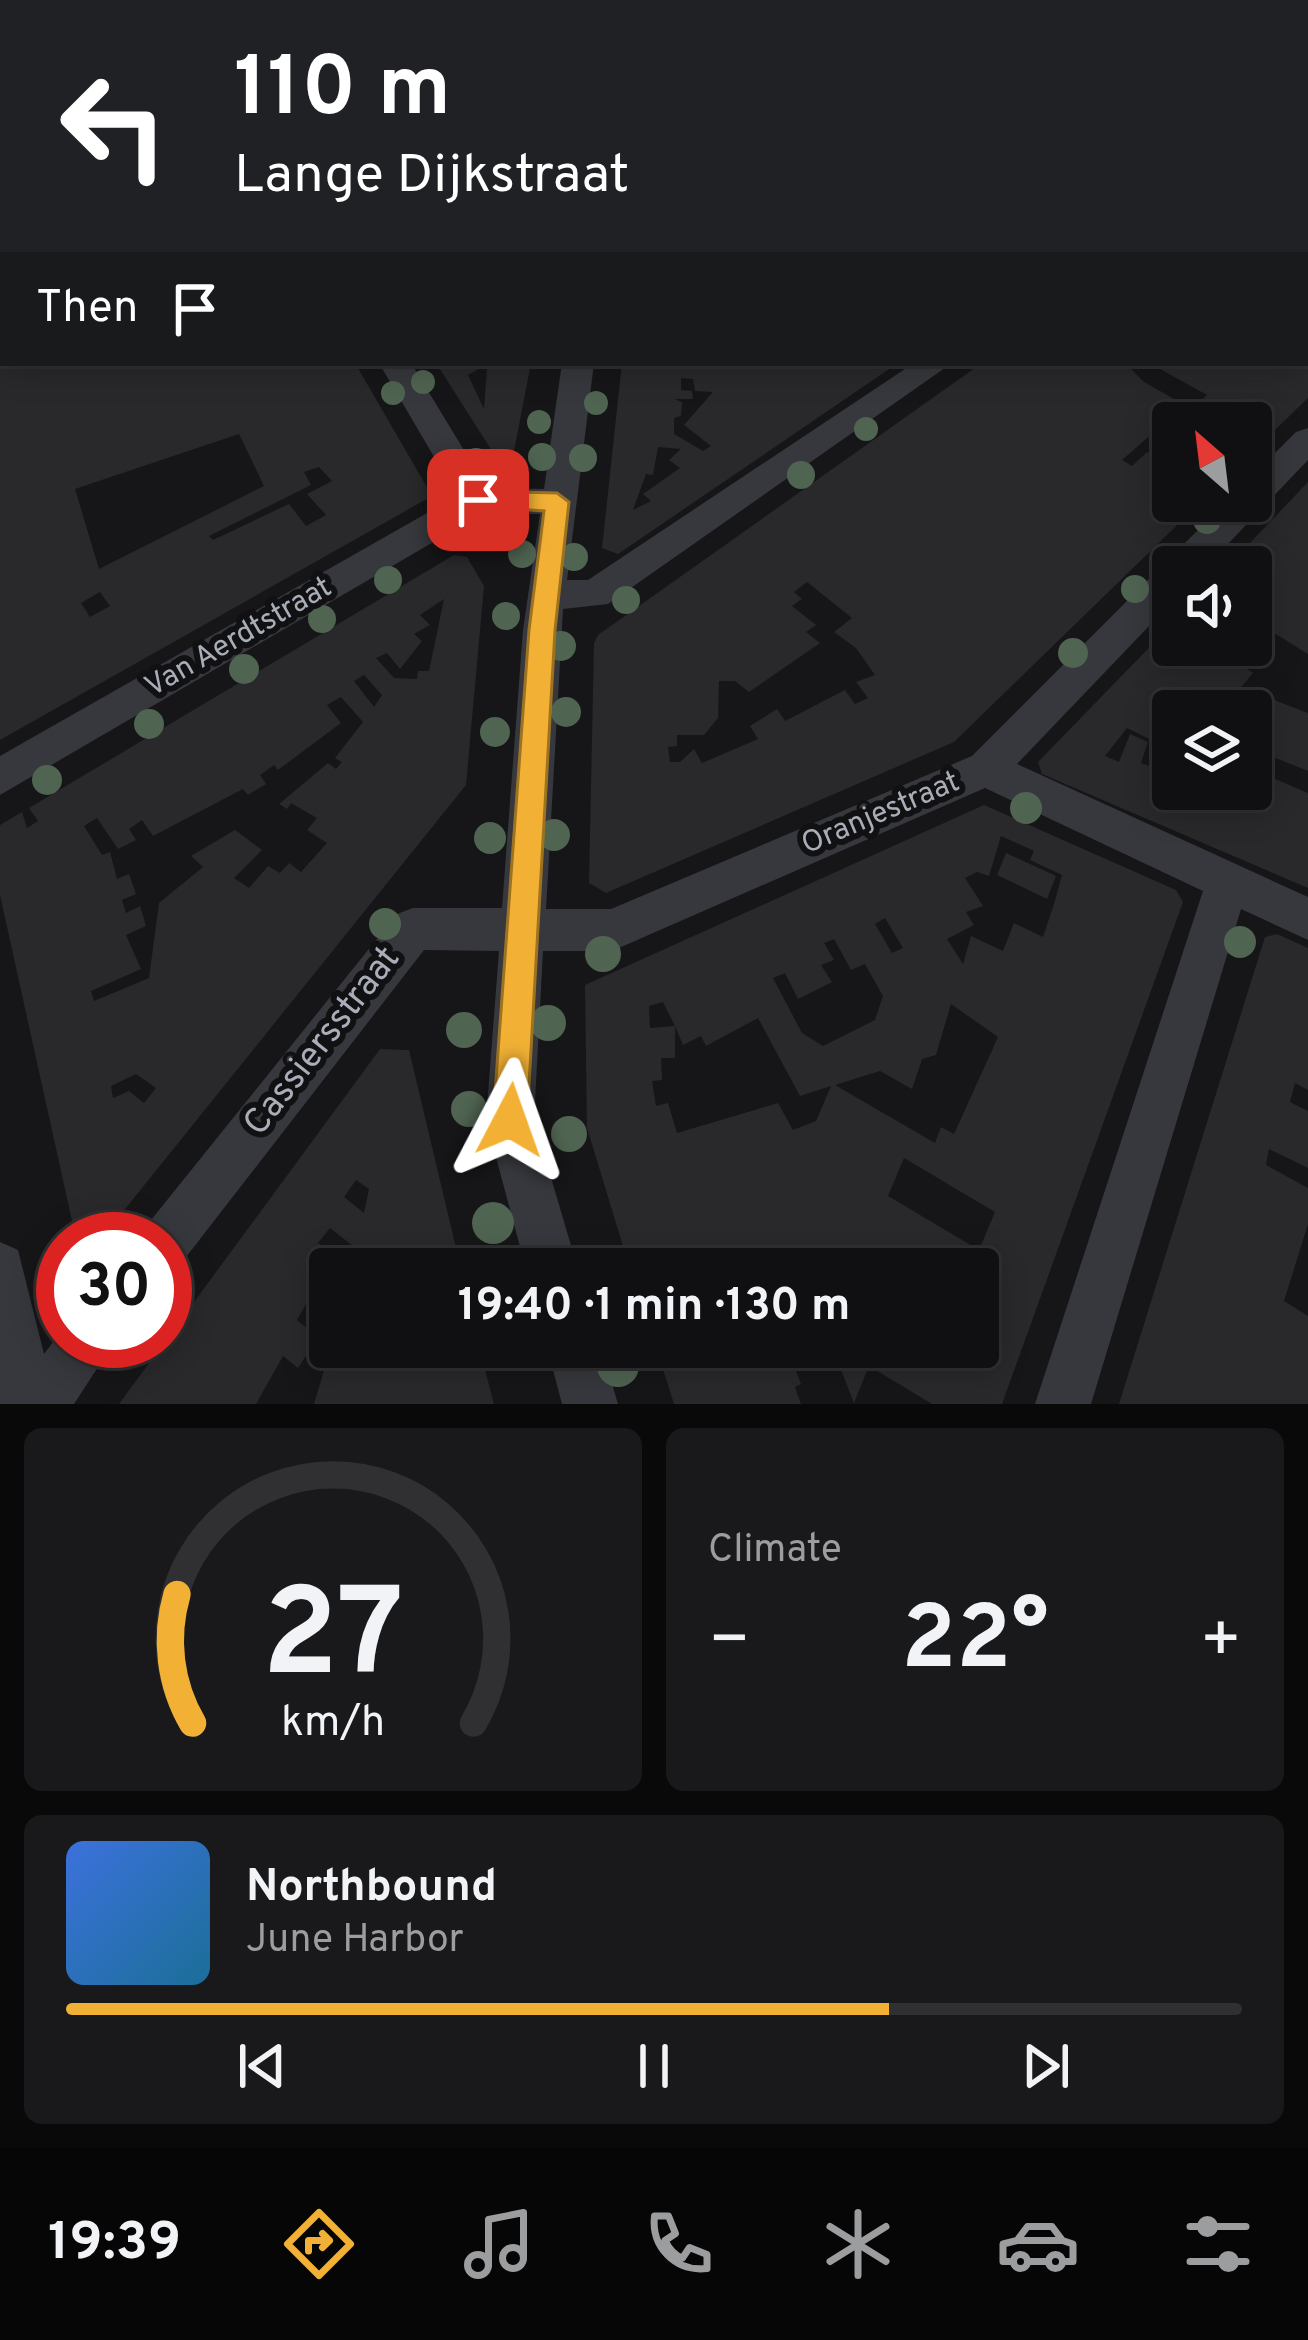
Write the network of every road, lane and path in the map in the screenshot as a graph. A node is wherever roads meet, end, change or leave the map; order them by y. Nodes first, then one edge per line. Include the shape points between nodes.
1 (397, 366) edge
2 (578, 366) edge
3 (931, 366) edge
4 (1308, 440) edge
5 (1272, 477) edge
6 (478, 500) junction
7 (557, 502) junction
8 (1228, 522) edge
9 (1205, 546) edge
10 (546, 595) junction
11 (1152, 599) edge
12 (986, 769) junction
13 (0, 777) edge
14 (1227, 884) junction
15 (1308, 919) edge
16 (524, 926) junction
17 (189, 1212) edge
18 (546, 1248) edge
19 (0, 1268) edge
20 (67, 1368) edge
21 (580, 1368) edge
22 (26, 1404) edge
23 (39, 1404) edge
24 (590, 1404) edge
25 (1064, 1404) edge

1 - 6 street
2 - 7 street
3 - 10 street via 596,594
4 - 5 street
6 - 7 street
6 - 13 street, Van Aerdtstraat
7 - 10 street
8 - 9 street
10 - 16 street
11 - 12 street, Oranjestraat
12 - 14 street
12 - 16 street, Oranjestraat via 612,930
14 - 15 street
14 - 25 street
16 - 17 street, Cassiersstraat via 413,929
16 - 18 street via 510,1120
19 - 22 street
20 - 23 street
21 - 24 street

